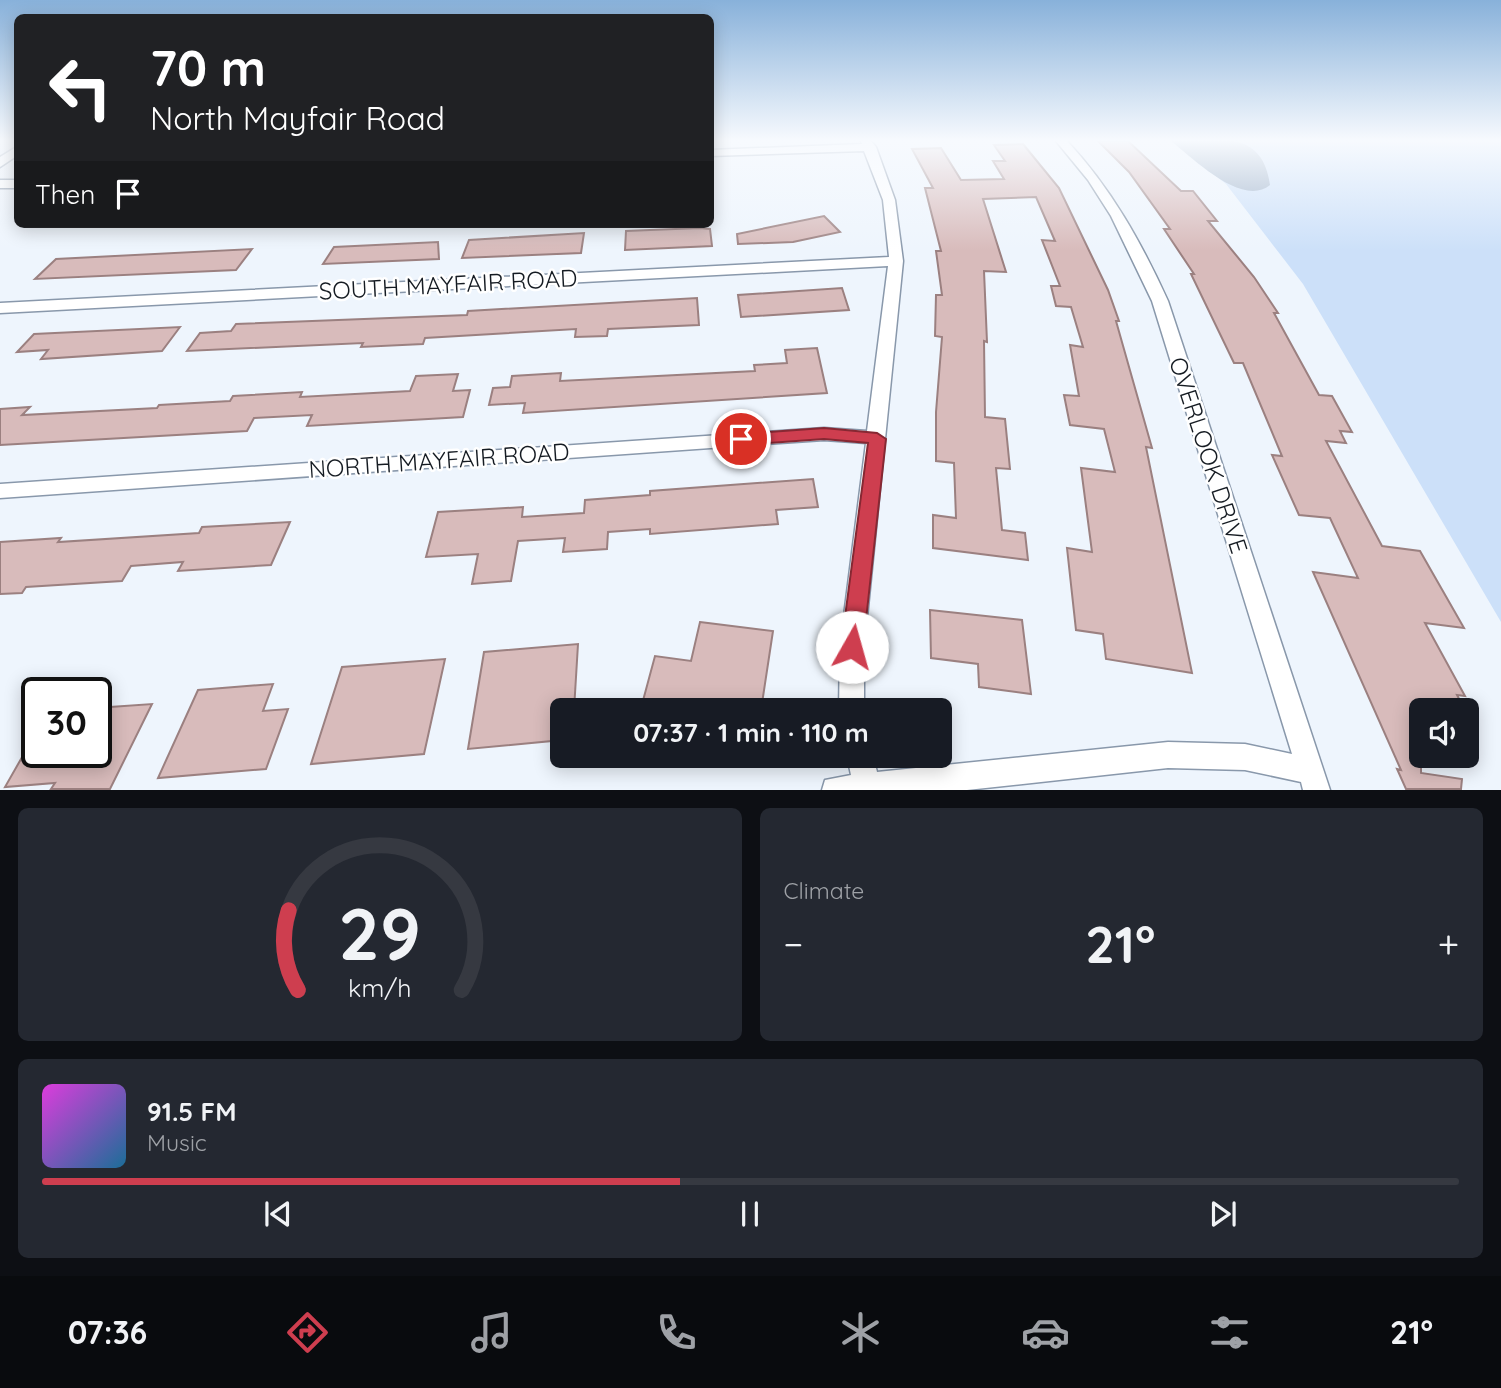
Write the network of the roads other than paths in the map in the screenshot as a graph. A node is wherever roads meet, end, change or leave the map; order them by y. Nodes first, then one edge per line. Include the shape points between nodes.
1 (881, 178) edge
2 (1094, 178) edge
3 (896, 261) junction
4 (0, 308) edge
5 (877, 439) junction
6 (0, 491) edge
7 (852, 698) edge
8 (863, 768) edge
9 (1314, 780) edge
10 (867, 786) junction
11 (835, 789) edge

1 - 3 street via 890,200
2 - 9 street, OVERLOOK DRIVE via 1139,251 1160,301
3 - 4 street, SOUTH MAYFAIR ROAD
3 - 5 street
5 - 6 street, NORTH MAYFAIR ROAD via 824,434
5 - 7 street via 852,647
8 - 10 street
9 - 10 street via 1245,757 1168,755
10 - 11 street

